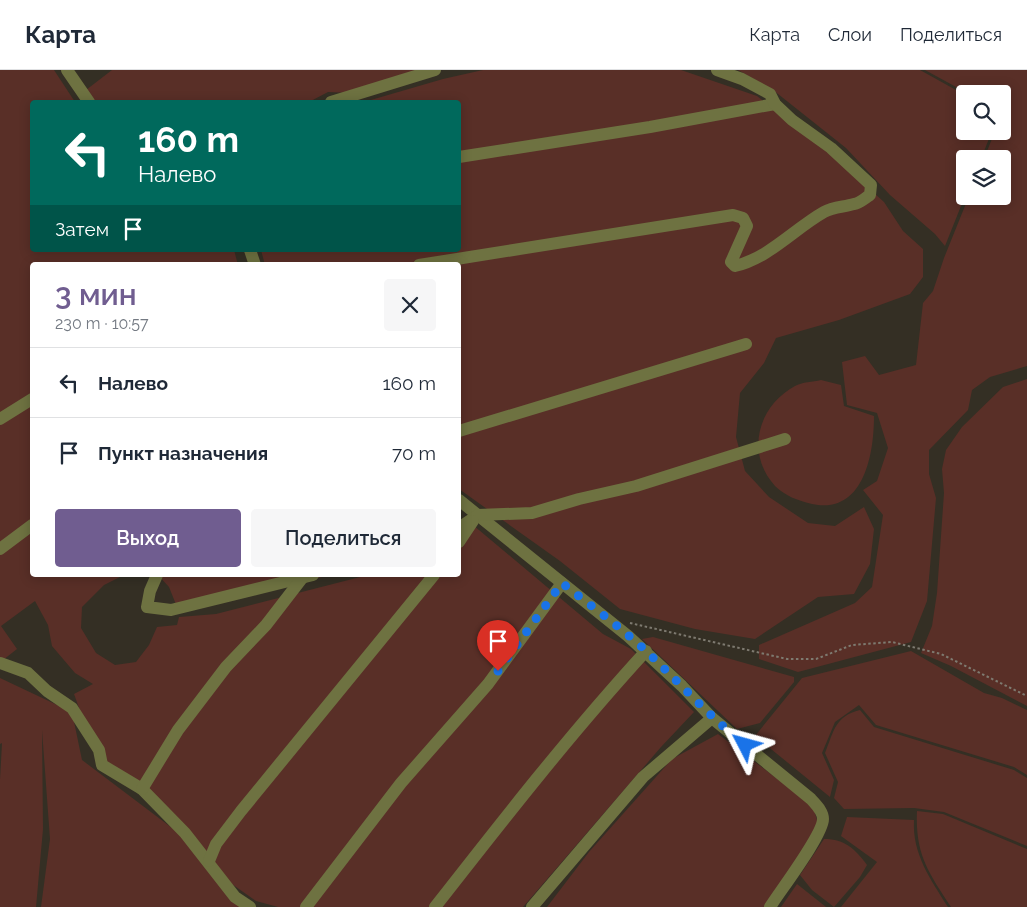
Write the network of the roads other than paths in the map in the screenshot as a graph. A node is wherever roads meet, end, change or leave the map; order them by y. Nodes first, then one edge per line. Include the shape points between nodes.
1 (67, 70) edge
2 (435, 70) edge
3 (717, 70) edge
4 (88, 100) edge
5 (338, 100) edge
6 (776, 104) junction
7 (461, 157) edge
8 (438, 262) edge
9 (746, 344) dead end
10 (30, 400) edge
11 (0, 419) edge
12 (461, 430) edge
13 (785, 439) dead end
14 (461, 502) edge
15 (478, 515) junction
16 (30, 526) edge
17 (461, 527) edge
18 (461, 539) edge
19 (0, 549) edge
20 (156, 577) edge
21 (304, 577) edge
22 (307, 577) edge
23 (432, 577) edge
24 (562, 583) junction
25 (646, 651) junction
26 (0, 663) edge
27 (712, 718) junction
28 (142, 789) junction
29 (209, 861) junction
30 (250, 907) edge
31 (306, 907) edge
32 (434, 907) edge
33 (532, 907) edge
34 (770, 907) edge

1 - 4 street
2 - 5 street
3 - 6 street via 770,94
6 - 7 street
6 - 8 street via 860,174 871,185 870,195 856,204 827,210 746,263 736,266 731,262 746,226 743,218 733,215
9 - 12 street
10 - 11 street
13 - 15 street via 655,480 532,513
14 - 15 street
15 - 17 street
15 - 18 street
15 - 24 street
16 - 19 street
20 - 21 street via 147,607 171,610
22 - 28 street via 226,667 178,730
23 - 29 street via 241,811 216,844
24 - 25 street
24 - 31 street via 488,684 402,783
25 - 27 street
25 - 32 street via 589,713
26 - 28 street via 28,673 72,708 99,750 102,765
27 - 33 street via 644,777
27 - 34 street via 811,799 823,818 819,833
28 - 29 street
29 - 30 street via 235,897

